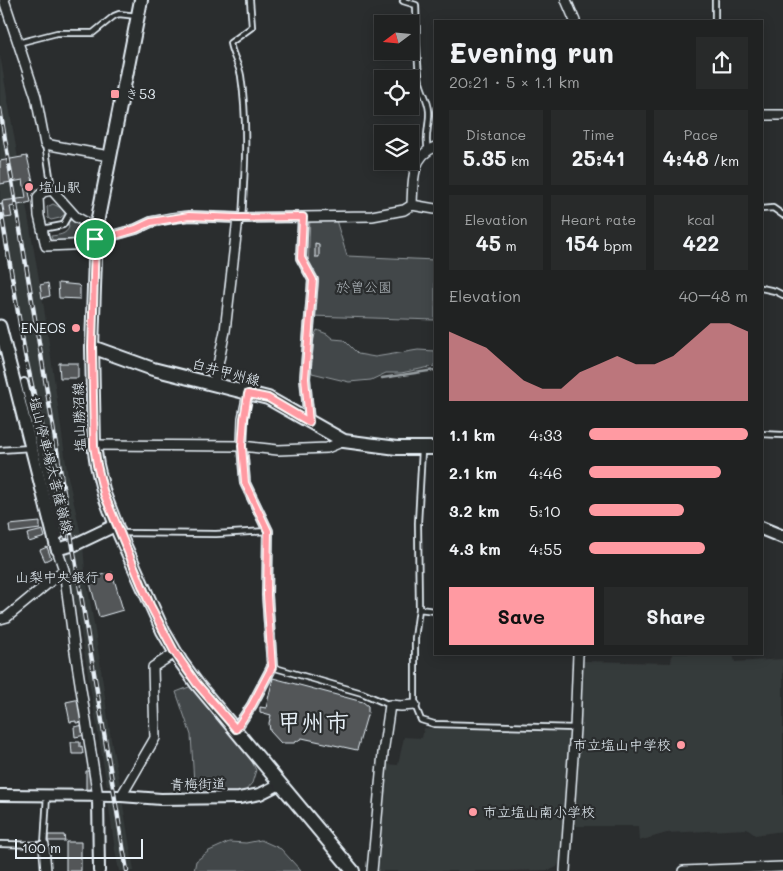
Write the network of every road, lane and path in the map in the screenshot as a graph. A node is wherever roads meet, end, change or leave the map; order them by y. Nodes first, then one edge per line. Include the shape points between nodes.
1 (4, 0) edge
2 (140, 0) edge
3 (250, 0) edge
4 (404, 0) edge
5 (566, 0) edge
6 (715, 0) edge
7 (137, 16) junction
8 (575, 20) edge
9 (715, 20) edge
10 (18, 43) junction
11 (763, 115) edge
12 (783, 115) edge
13 (45, 144) junction
14 (432, 148) edge
15 (109, 156) junction
16 (52, 190) junction
17 (412, 205) junction
18 (434, 209) edge
19 (763, 209) edge
20 (71, 211) junction
21 (783, 215) edge
22 (303, 217) junction
23 (240, 218) junction
24 (42, 229) junction
25 (95, 237) junction
26 (763, 288) edge
27 (783, 296) edge
28 (0, 326) edge
29 (92, 347) junction
30 (24, 382) dead end
31 (214, 384) junction
32 (248, 394) junction
33 (309, 422) junction
34 (763, 434) edge
35 (783, 435) edge
36 (344, 442) junction
37 (94, 446) junction
38 (242, 446) junction
39 (32, 448) junction
40 (428, 448) edge
41 (0, 450) edge
42 (117, 529) junction
43 (763, 529) edge
44 (268, 531) junction
45 (783, 537) edge
46 (55, 544) junction
47 (64, 570) junction
48 (419, 609) junction
49 (434, 611) edge
50 (0, 619) edge
51 (175, 653) junction
52 (578, 655) edge
53 (272, 667) junction
54 (415, 704) junction
55 (390, 705) junction
56 (575, 728) junction
57 (236, 729) junction
58 (280, 784) junction
59 (0, 795) edge
60 (47, 796) junction
61 (122, 796) junction
62 (98, 797) junction
63 (0, 844) edge
64 (44, 845) junction
65 (783, 867) edge
66 (46, 871) edge
67 (99, 871) edge
68 (353, 871) edge
69 (372, 871) edge
70 (565, 871) edge
71 (683, 871) edge

1 - 10 street
2 - 7 main road, 塩山勝沼線
3 - 23 lane via 252,27 230,43 241,74 244,109 246,168
4 - 14 lane via 416,5 420,85 429,110 426,144
5 - 8 street
6 - 9 lane
7 - 10 lane via 119,14 93,33 58,33
7 - 15 main road, 塩山勝沼線
10 - 13 street via 36,97
11 - 12 street
13 - 15 street
13 - 16 lane
14 - 17 street via 418,159
15 - 25 main road, 塩山勝沼線
16 - 20 street
16 - 24 street via 38,197
17 - 18 street
17 - 22 street via 404,210 372,216
19 - 21 lane via 773,208
20 - 24 lane via 63,225
20 - 25 street
22 - 23 street
22 - 33 street via 301,258 313,280 305,378
23 - 25 street via 172,218 112,236
23 - 31 street via 225,331
24 - 25 street via 46,246
25 - 29 main road, 塩山勝沼線
26 - 27 lane
28 - 39 main road, 塩山停車場大菩薩嶺線
29 - 31 main road, 白井甲州線 via 153,369
29 - 37 main road, 塩山勝沼線
30 - 46 street via 61,534
31 - 32 main road, 白井甲州線
32 - 33 main road, 白井甲州線 via 268,398
32 - 38 street
33 - 36 main road, 白井甲州線
34 - 35 lane
36 - 38 street via 327,448 278,450
36 - 40 main road, 白井甲州線
37 - 38 street
37 - 42 main road, 塩山勝沼線 via 104,494
38 - 44 street via 245,483
39 - 41 lane
39 - 46 main road, 塩山停車場大菩薩嶺線
40 - 48 lane via 418,523
42 - 44 lane via 216,534
42 - 46 main road, 塩山停車場大菩薩嶺線 via 88,539
42 - 51 main road, 塩山勝沼線
43 - 45 main road
44 - 53 street via 267,595
46 - 47 street
47 - 50 street via 7,617
47 - 62 street
48 - 49 lane
48 - 54 lane via 414,638
51 - 57 main road, 塩山勝沼線
51 - 61 street via 153,667 155,738
52 - 56 street
53 - 55 lane via 362,693
53 - 57 street
54 - 55 street
54 - 56 lane via 421,720 434,724
55 - 69 street
56 - 70 street
57 - 58 main road, 塩山勝沼線
58 - 61 street, 青梅街道 via 260,794 240,798
58 - 68 main road
59 - 60 street, 青梅街道
60 - 62 street, 青梅街道
60 - 64 lane
61 - 62 street, 青梅街道
62 - 67 street
63 - 64 lane
64 - 66 street
65 - 71 street

